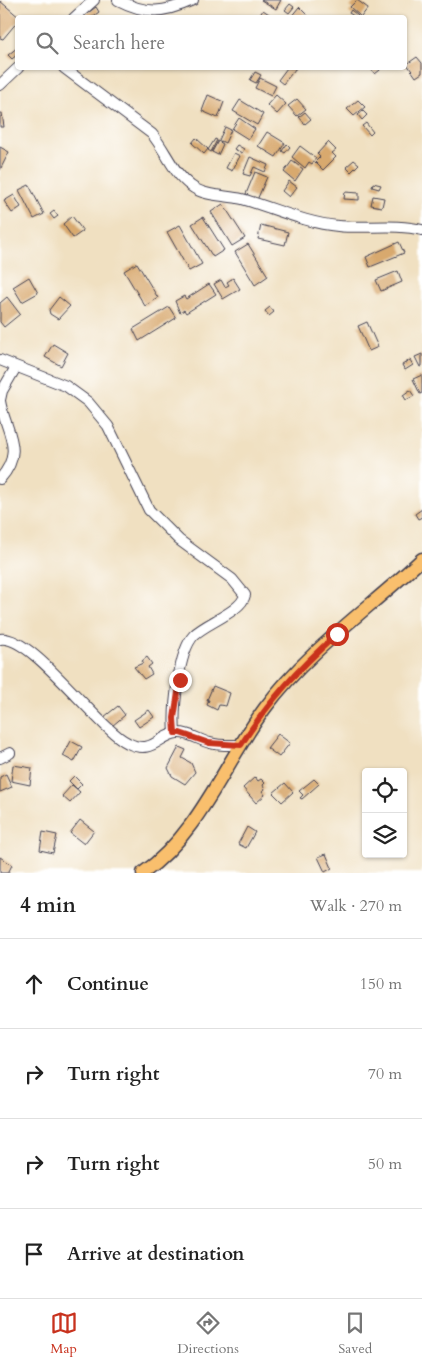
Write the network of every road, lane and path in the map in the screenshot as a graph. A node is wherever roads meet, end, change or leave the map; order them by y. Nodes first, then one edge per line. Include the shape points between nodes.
1 (94, 0) edge
2 (118, 0) edge
3 (193, 0) edge
4 (77, 15) edge
5 (16, 70) edge
6 (67, 70) edge
7 (0, 85) edge
8 (422, 230) edge
9 (0, 360) edge
10 (16, 367) junction
11 (0, 400) edge
12 (0, 479) edge
13 (422, 559) edge
14 (0, 639) edge
15 (175, 733) junction
16 (241, 745) junction
17 (10, 753) dead end
18 (0, 758) edge
19 (143, 873) edge

1 - 4 street
2 - 3 street via 142,11 159,11
5 - 7 street
6 - 8 street via 152,134 182,179 193,188 319,224
9 - 10 street
10 - 11 street
10 - 15 street via 66,386 88,402 108,426 149,510 179,540 232,579 245,595 236,607 195,635 188,644 175,702
11 - 12 street via 12,436 13,451 11,463
13 - 16 main road via 284,684
14 - 15 street via 17,643 36,657 128,743 138,747 150,746
15 - 16 street via 220,745
16 - 19 main road via 188,826 169,850
17 - 18 street

